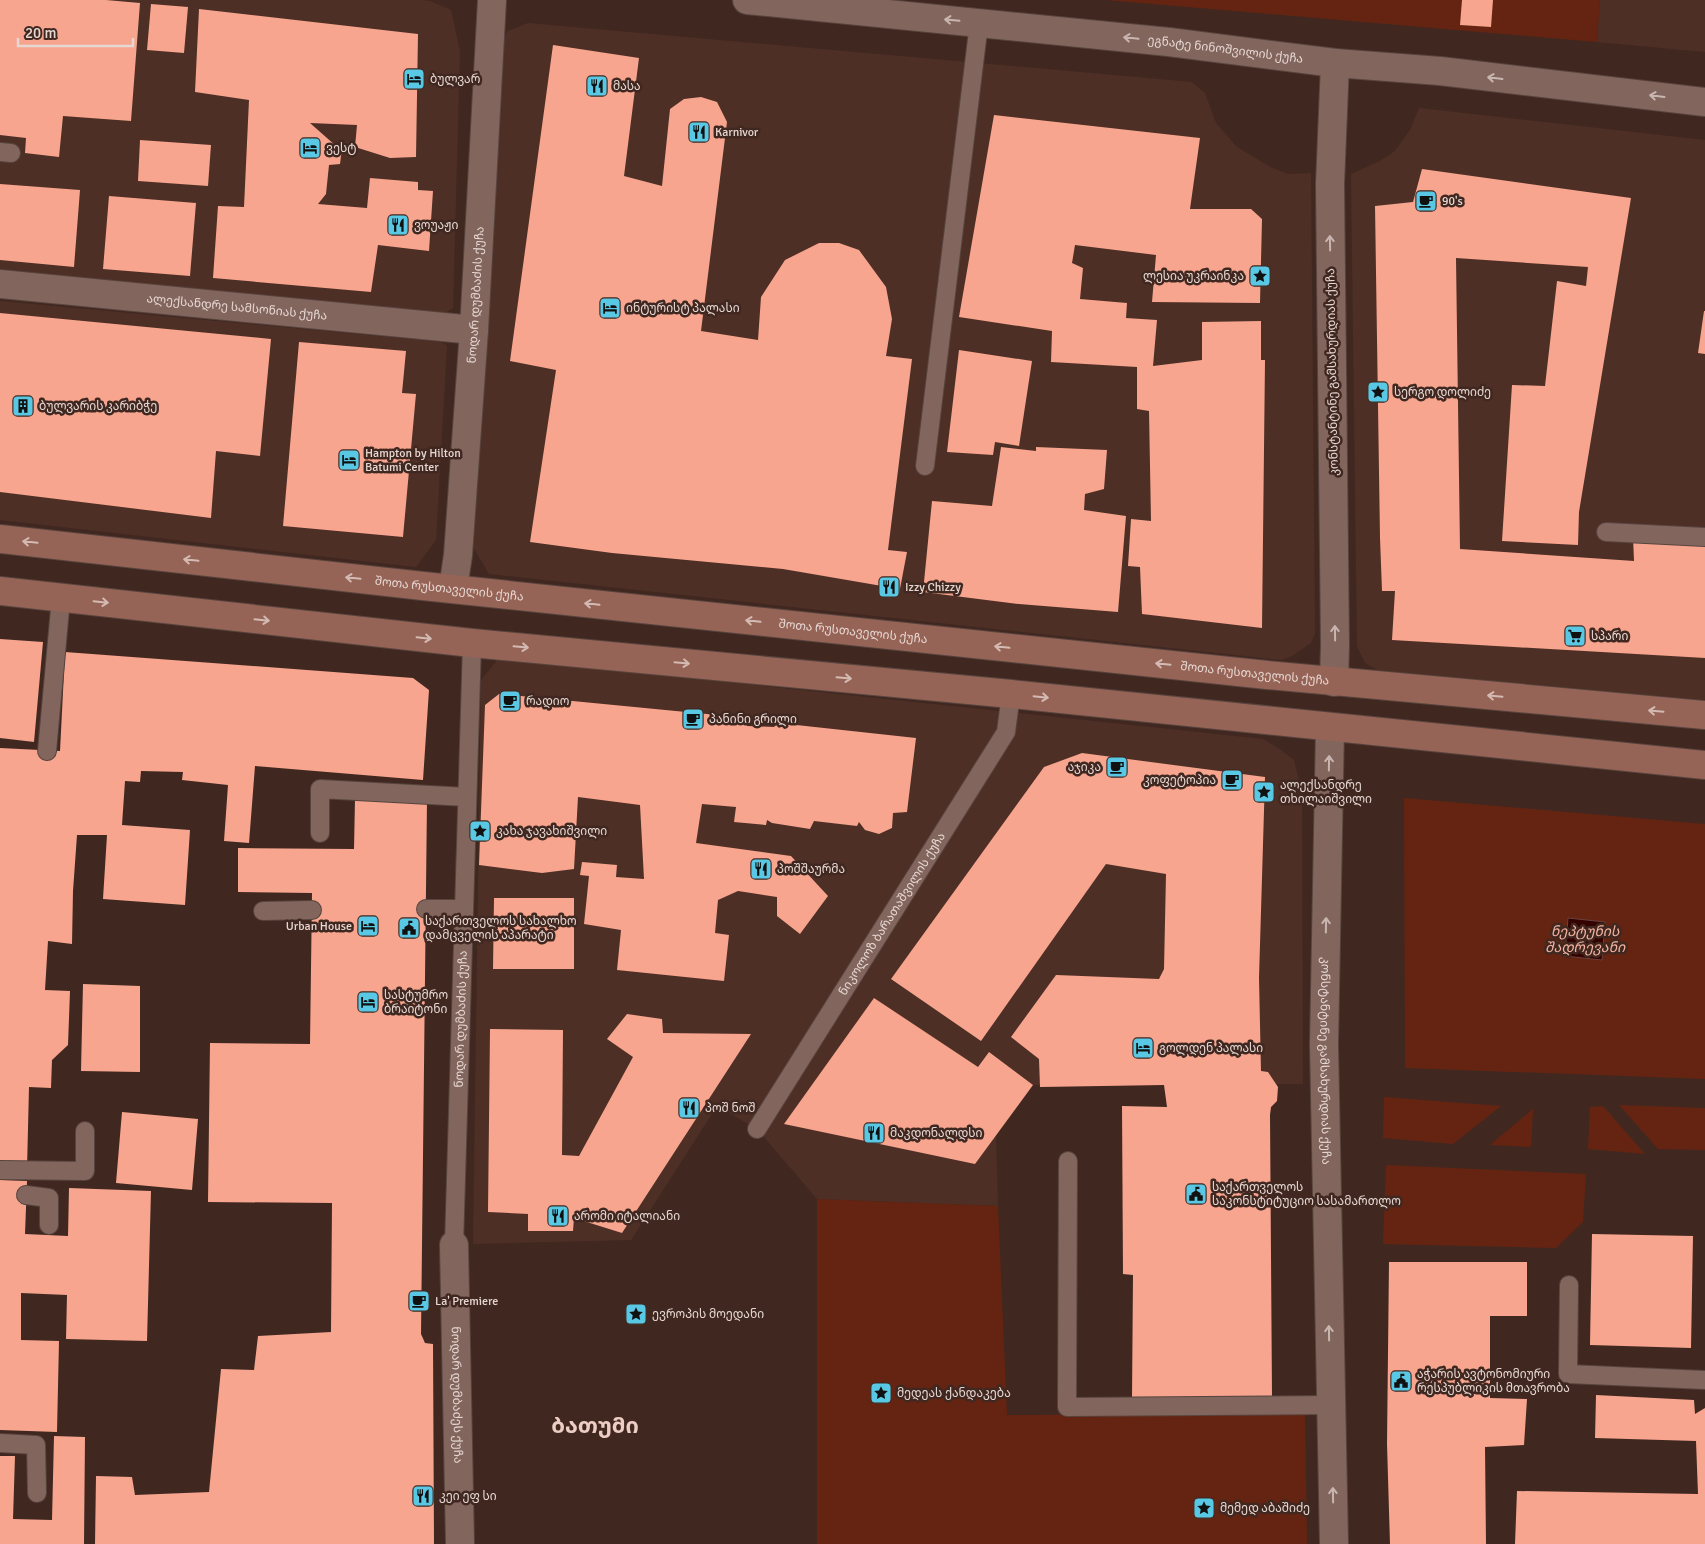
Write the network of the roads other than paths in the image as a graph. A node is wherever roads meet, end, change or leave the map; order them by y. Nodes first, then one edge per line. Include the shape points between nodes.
1 (492, 0) edge
2 (747, 0) edge
3 (979, 23) junction
4 (1335, 63) junction
5 (1705, 102) edge
6 (0, 284) edge
7 (474, 330) junction
8 (925, 466) dead end
9 (1606, 532) dead end
10 (1705, 537) edge
11 (0, 539) edge
12 (453, 589) junction
13 (0, 591) edge
14 (61, 598) junction
15 (472, 643) junction
16 (1334, 682) junction
17 (1011, 694) junction
18 (1705, 715) edge
19 (1330, 727) junction
20 (52, 742) dead end
21 (1705, 765) edge
22 (467, 797) junction
23 (320, 833) dead end
24 (426, 909) dead end
25 (464, 909) junction
26 (312, 910) dead end
27 (263, 911) dead end
28 (757, 1129) dead end
29 (85, 1131) dead end
30 (1068, 1161) dead end
31 (0, 1170) edge
32 (26, 1195) dead end
33 (49, 1225) dead end
34 (454, 1245) joint
35 (1569, 1285) dead end
36 (1705, 1380) edge
37 (1330, 1404) junction
38 (0, 1443) edge
39 (37, 1493) dead end
40 (460, 1544) edge
41 (1334, 1544) edge

1 - 7 street, ნოდარ დუმბაძის ქუჩა
3 -> 2 street, ეგნატე ნინოშვილის ქუჩა
4 -> 3 street, ეგნატე ნინოშვილის ქუჩა
3 - 8 lane
5 -> 4 street, ეგნატე ნინოშვილის ქუჩა via 1440,71
16 -> 4 street, კონსტანტინე გამსახურდიას ქუჩა via 1330,184
6 - 7 street, ალექსანდრე სამსონიას ქუჩა
7 - 12 street, ნოდარ დუმბაძის ქუჩა
9 - 10 lane
12 -> 11 main road, შოთა რუსთაველის ქუჩა
16 -> 12 main road, შოთა რუსთაველის ქუჩა
13 - 14 main road
14 -> 15 main road
14 - 20 lane
15 -> 17 main road
15 - 22 lane, ნოდარ დუმბაძის ქუჩა
18 -> 16 main road, შოთა რუსთაველის ქუჩა
17 -> 19 main road
17 - 28 lane, ნიკოლოზ ბარათაშვილის ქუჩა via 1006,732
19 - 21 main road
37 -> 19 street, კონსტანტინე გამსახურდიას ქუჩა via 1324,1046
22 - 23 lane via 320,789
22 - 25 lane, ნოდარ დუმბაძის ქუჩა
24 - 25 lane
25 - 34 lane, ნოდარ დუმბაძის ქუჩა
26 - 27 lane
29 - 31 lane via 85,1171
30 - 37 lane via 1067,1406
32 - 33 lane via 48,1198
34 - 40 street, ნოდარ დუმბაძეს ქუჩა
35 - 36 lane via 1568,1374
41 -> 37 street, კონსტანტინე გამსახურდიას ქუჩა
38 - 39 lane via 36,1444

